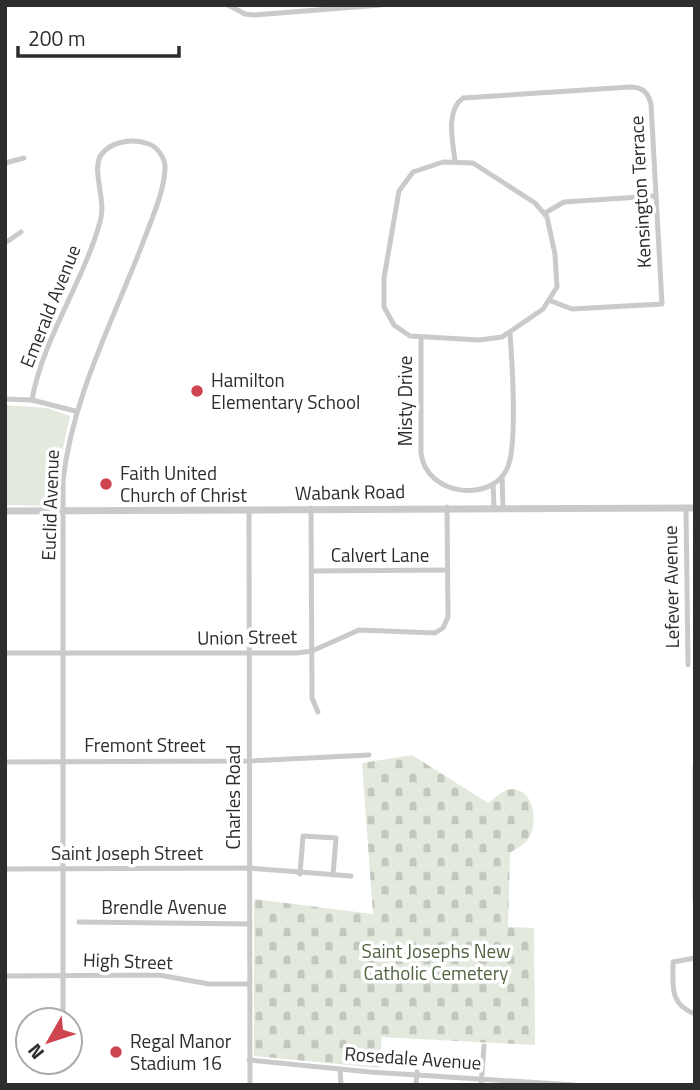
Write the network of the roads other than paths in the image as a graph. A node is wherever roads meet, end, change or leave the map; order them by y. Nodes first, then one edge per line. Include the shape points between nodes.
1 (228, 5) edge
2 (381, 5) edge
3 (345, 6) edge
4 (281, 9) edge
5 (24, 158) dead end
6 (455, 162) junction
7 (5, 163) edge
8 (655, 196) junction
9 (545, 213) junction
10 (100, 224) joint
11 (21, 232) dead end
12 (5, 243) edge
13 (551, 301) junction
14 (510, 333) junction
15 (421, 339) junction
16 (5, 399) edge
17 (32, 400) junction
18 (75, 411) junction
19 (502, 477) junction
20 (494, 484) junction
21 (447, 507) junction
22 (494, 507) junction
23 (503, 507) junction
24 (311, 508) junction
25 (690, 508) edge
26 (249, 509) junction
27 (5, 511) edge
28 (63, 511) junction
29 (448, 570) junction
30 (312, 571) junction
31 (312, 651) junction
32 (5, 653) edge
33 (63, 653) junction
34 (250, 653) junction
35 (688, 666) dead end
36 (318, 712) dead end
37 (369, 755) dead end
38 (63, 761) junction
39 (249, 761) junction
40 (5, 762) edge
41 (695, 766) edge
42 (249, 868) junction
43 (5, 869) edge
44 (63, 869) junction
45 (300, 873) junction
46 (333, 875) junction
47 (351, 877) dead end
48 (695, 900) edge
49 (79, 922) dead end
50 (250, 924) junction
51 (695, 958) edge
52 (5, 976) edge
53 (63, 976) junction
54 (249, 984) junction
55 (63, 1006) edge
56 (695, 1014) edge
57 (484, 1046) dead end
58 (249, 1060) junction
59 (340, 1069) junction
60 (417, 1072) junction
61 (481, 1081) edge
62 (547, 1084) edge
63 (250, 1085) edge
64 (341, 1085) edge
65 (415, 1085) edge
66 (574, 1085) edge

1 - 4 street via 245,14
2 - 3 street
3 - 4 street
5 - 7 street
6 - 8 street, Kensington Terrace via 452,116 463,98 635,86 648,94 651,104
6 - 9 street via 473,163
6 - 15 street via 431,164 414,172 403,184 396,205 383,300 398,328
8 - 9 street via 565,202
8 - 13 street, Kensington Terrace via 662,304 572,309
9 - 13 street via 558,271
10 - 17 street, Emerald Avenue via 43,361
10 - 18 street, Euclid Avenue via 100,156 118,142 152,145 162,156 164,174 138,256
11 - 12 street
13 - 14 street
14 - 15 street via 479,340
14 - 19 street via 511,457
15 - 20 street, Misty Drive via 424,467 436,483 447,488
16 - 17 street
17 - 18 street
18 - 28 street, Euclid Avenue via 66,454
19 - 20 street
19 - 23 street
20 - 22 street
21 - 22 street, Wabank Road
21 - 24 street, Wabank Road
21 - 29 street, Union Street
22 - 23 street, Wabank Road
23 - 25 street, Wabank Road
24 - 26 street, Wabank Road
24 - 30 street
25 - 35 street, Lefever Avenue
26 - 28 street, Wabank Road
26 - 34 street, Charles Road
27 - 28 street, Wabank Road
28 - 33 street, Euclid Avenue
29 - 30 street, Calvert Lane
29 - 31 street, Union Street via 448,617 440,631 359,630
30 - 31 street
31 - 34 street, Union Street
31 - 36 street via 312,698
32 - 33 street, Union Street
33 - 34 street, Union Street
33 - 38 street, Euclid Avenue
34 - 39 street, Charles Road
37 - 39 street, Fremont Street
38 - 39 street, Fremont Street
38 - 40 street, Fremont Street
38 - 44 street, Euclid Avenue
39 - 42 street, Charles Road
41 - 48 street
42 - 44 street, Saint Joseph Street
42 - 45 street, Saint Joseph Street
42 - 50 street, Charles Road
43 - 44 street, Saint Joseph Street
44 - 53 street, Euclid Avenue
45 - 46 street, Saint Joseph Street
45 - 46 street via 303,836 335,838
46 - 47 street, Saint Joseph Street
49 - 50 street, Brendle Avenue
50 - 54 street, Charles Road
51 - 56 street via 673,962 672,995 677,1004
52 - 53 street, High Street
53 - 54 street, High Street via 159,975 209,984
53 - 55 street, Euclid Avenue
54 - 58 street, Charles Road
57 - 61 street
58 - 59 street, Rosedale Avenue
58 - 63 street, Charles Road
59 - 60 street, Rosedale Avenue
59 - 64 street
60 - 61 street, Rosedale Avenue
60 - 65 street
61 - 62 street, Rosedale Avenue
62 - 66 street, Rosedale Avenue

